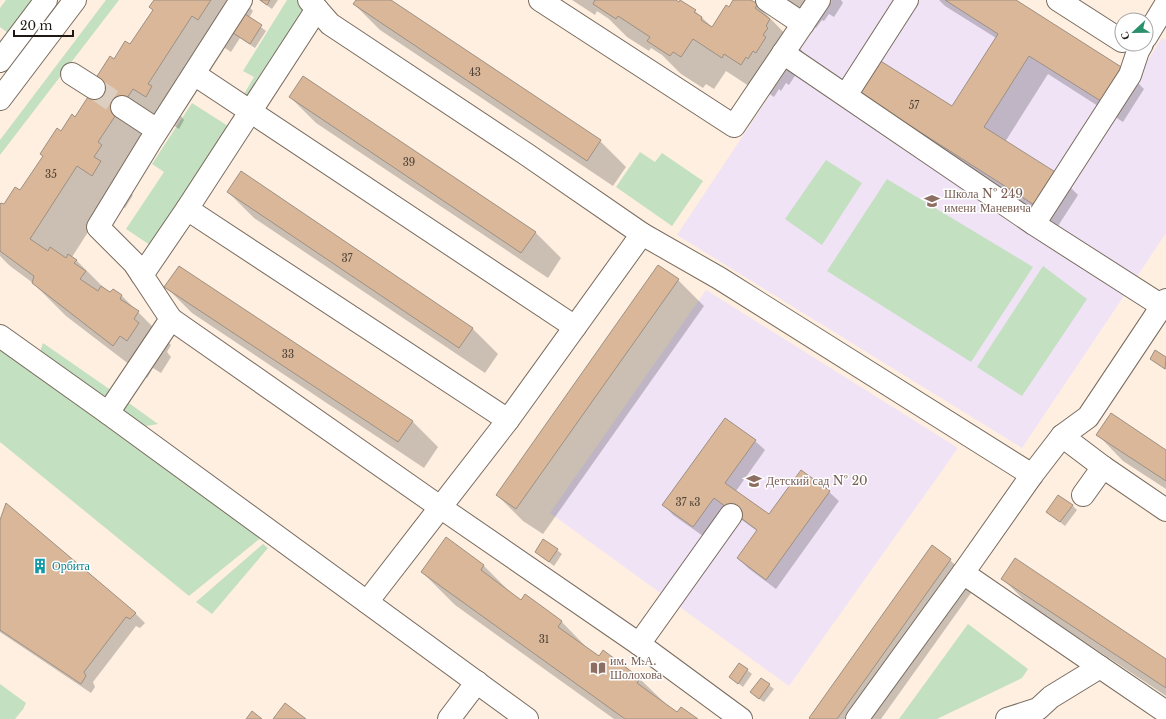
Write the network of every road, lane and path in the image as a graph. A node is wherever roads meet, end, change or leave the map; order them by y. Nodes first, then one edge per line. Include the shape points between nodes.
1 (46, 0) edge
2 (75, 0) edge
3 (241, 0) edge
4 (540, 0) edge
5 (767, 0) edge
6 (819, 0) edge
7 (907, 0) edge
8 (1058, 0) edge
9 (1166, 4) edge
10 (313, 5) edge
11 (1154, 19) edge
12 (803, 24) junction
13 (1114, 31) edge
14 (3, 49) edge
15 (1134, 52) edge
16 (783, 53) junction
17 (29, 62) junction
18 (72, 74) dead end
19 (194, 74) junction
20 (94, 88) tunnel mouth
21 (846, 95) junction
22 (0, 99) edge
23 (122, 107) tunnel mouth
24 (251, 111) junction
25 (157, 130) junction
26 (187, 209) junction
27 (1034, 224) junction
28 (642, 234) junction
29 (142, 275) junction
30 (1164, 303) edge
31 (172, 319) junction
32 (575, 327) junction
33 (0, 336) edge
34 (108, 413) junction
35 (508, 420) junction
36 (1062, 436) junction
37 (1102, 467) junction
38 (1032, 475) junction
39 (1083, 494) dead end
40 (440, 507) junction
41 (1166, 510) edge
42 (731, 515) dead end
43 (963, 573) junction
44 (367, 602) junction
45 (640, 644) junction
46 (1100, 667) junction
47 (477, 682) junction
48 (1166, 712) edge
49 (1044, 714) edge
50 (449, 719) edge
51 (528, 719) edge
52 (741, 719) edge
53 (857, 719) edge
54 (1007, 719) edge

1 - 14 street
2 - 17 street
3 - 19 street
4 - 16 street via 734,126
5 - 12 street
6 - 12 street
7 - 21 street
8 - 13 street
9 - 11 street
10 - 24 street
10 - 28 street via 330,24
12 - 16 street
14 - 17 street
15 - 27 street via 1130,75
16 - 21 street
17 - 22 street
18 - 20 street
19 - 24 street
19 - 25 street
21 - 27 street
23 - 25 street
24 - 26 street
24 - 32 street
25 - 29 street via 98,227 134,263
26 - 29 street
26 - 35 street
27 - 30 street
28 - 32 street
28 - 38 street via 764,306
29 - 31 street
30 - 36 street via 1088,417
31 - 34 street
31 - 40 street
32 - 35 street
33 - 34 street
34 - 44 street via 283,550
35 - 40 street
36 - 37 street
36 - 38 street
37 - 39 street
37 - 41 street
38 - 43 street
40 - 44 street
40 - 45 street
42 - 45 street
43 - 46 street
43 - 53 street
44 - 47 street
45 - 52 street
46 - 48 street
46 - 49 street via 1051,697
47 - 50 street
47 - 51 street
49 - 54 street

